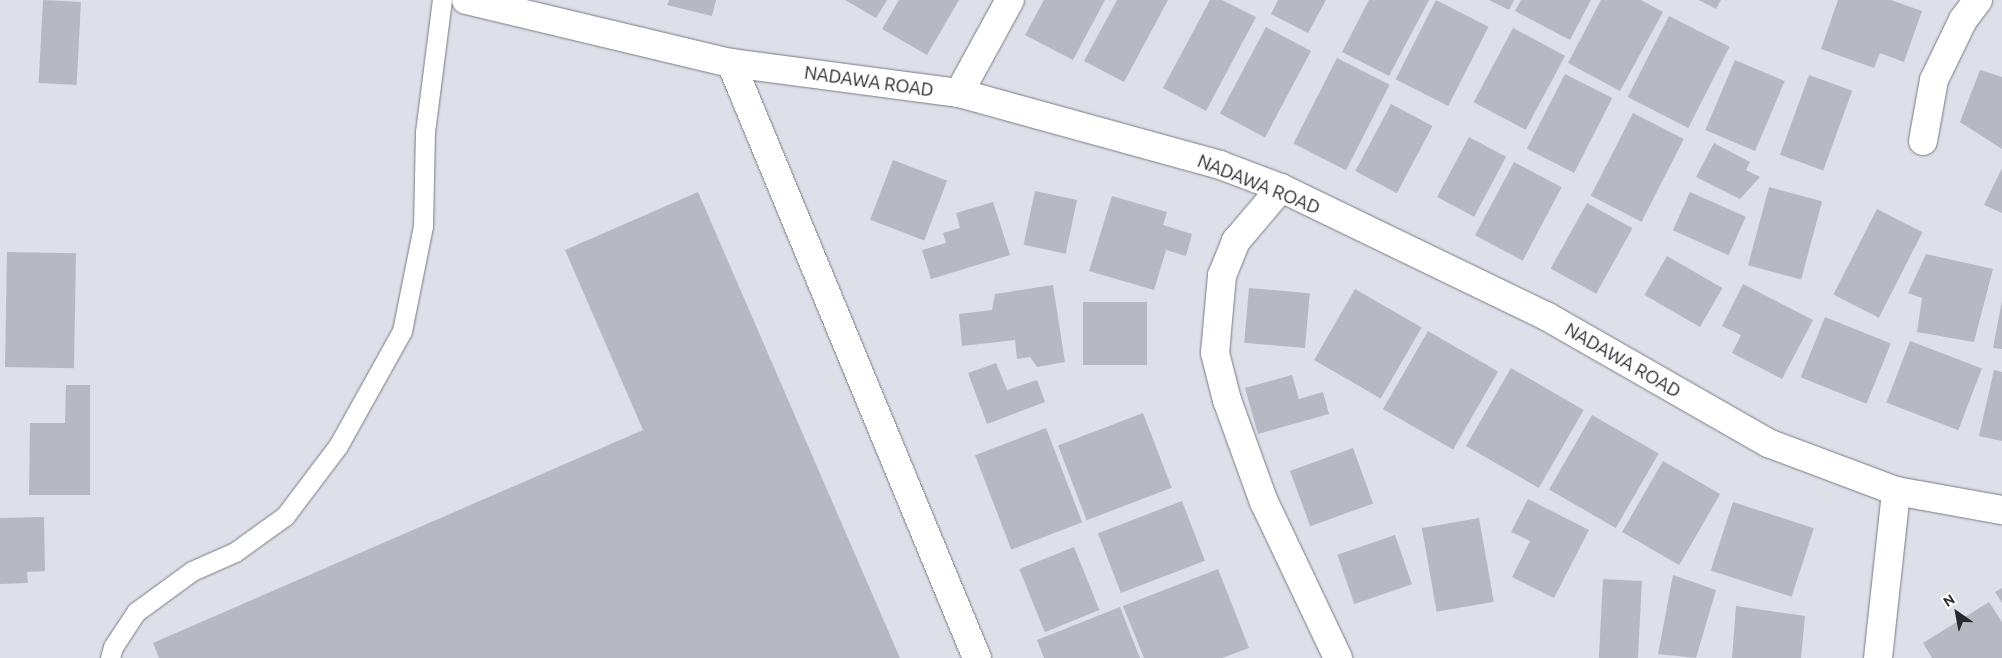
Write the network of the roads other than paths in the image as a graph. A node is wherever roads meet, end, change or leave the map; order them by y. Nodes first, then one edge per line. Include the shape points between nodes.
1 (442, 0) edge
2 (466, 0) edge
3 (1010, 0) edge
4 (1978, 0) edge
5 (731, 63) junction
6 (958, 93) junction
7 (1923, 141) dead end
8 (1281, 188) junction
9 (1896, 491) junction
10 (2002, 510) edge
11 (110, 658) edge
12 (977, 658) edge
13 (1338, 658) edge
14 (1878, 658) edge

1 - 11 lane via 424,132 422,226 402,331 338,446 285,516 235,552 192,571 136,612 112,647
2 - 5 street, NADAWA ROAD
3 - 6 street
4 - 7 street via 1963,20 1934,80
5 - 6 street, NADAWA ROAD
5 - 12 street
6 - 8 street, NADAWA ROAD via 1220,165
8 - 9 street, NADAWA ROAD via 1548,317 1768,443
8 - 13 street via 1236,241 1222,275 1215,353 1226,400 1264,502
9 - 10 street, NADAWA ROAD
9 - 14 street

